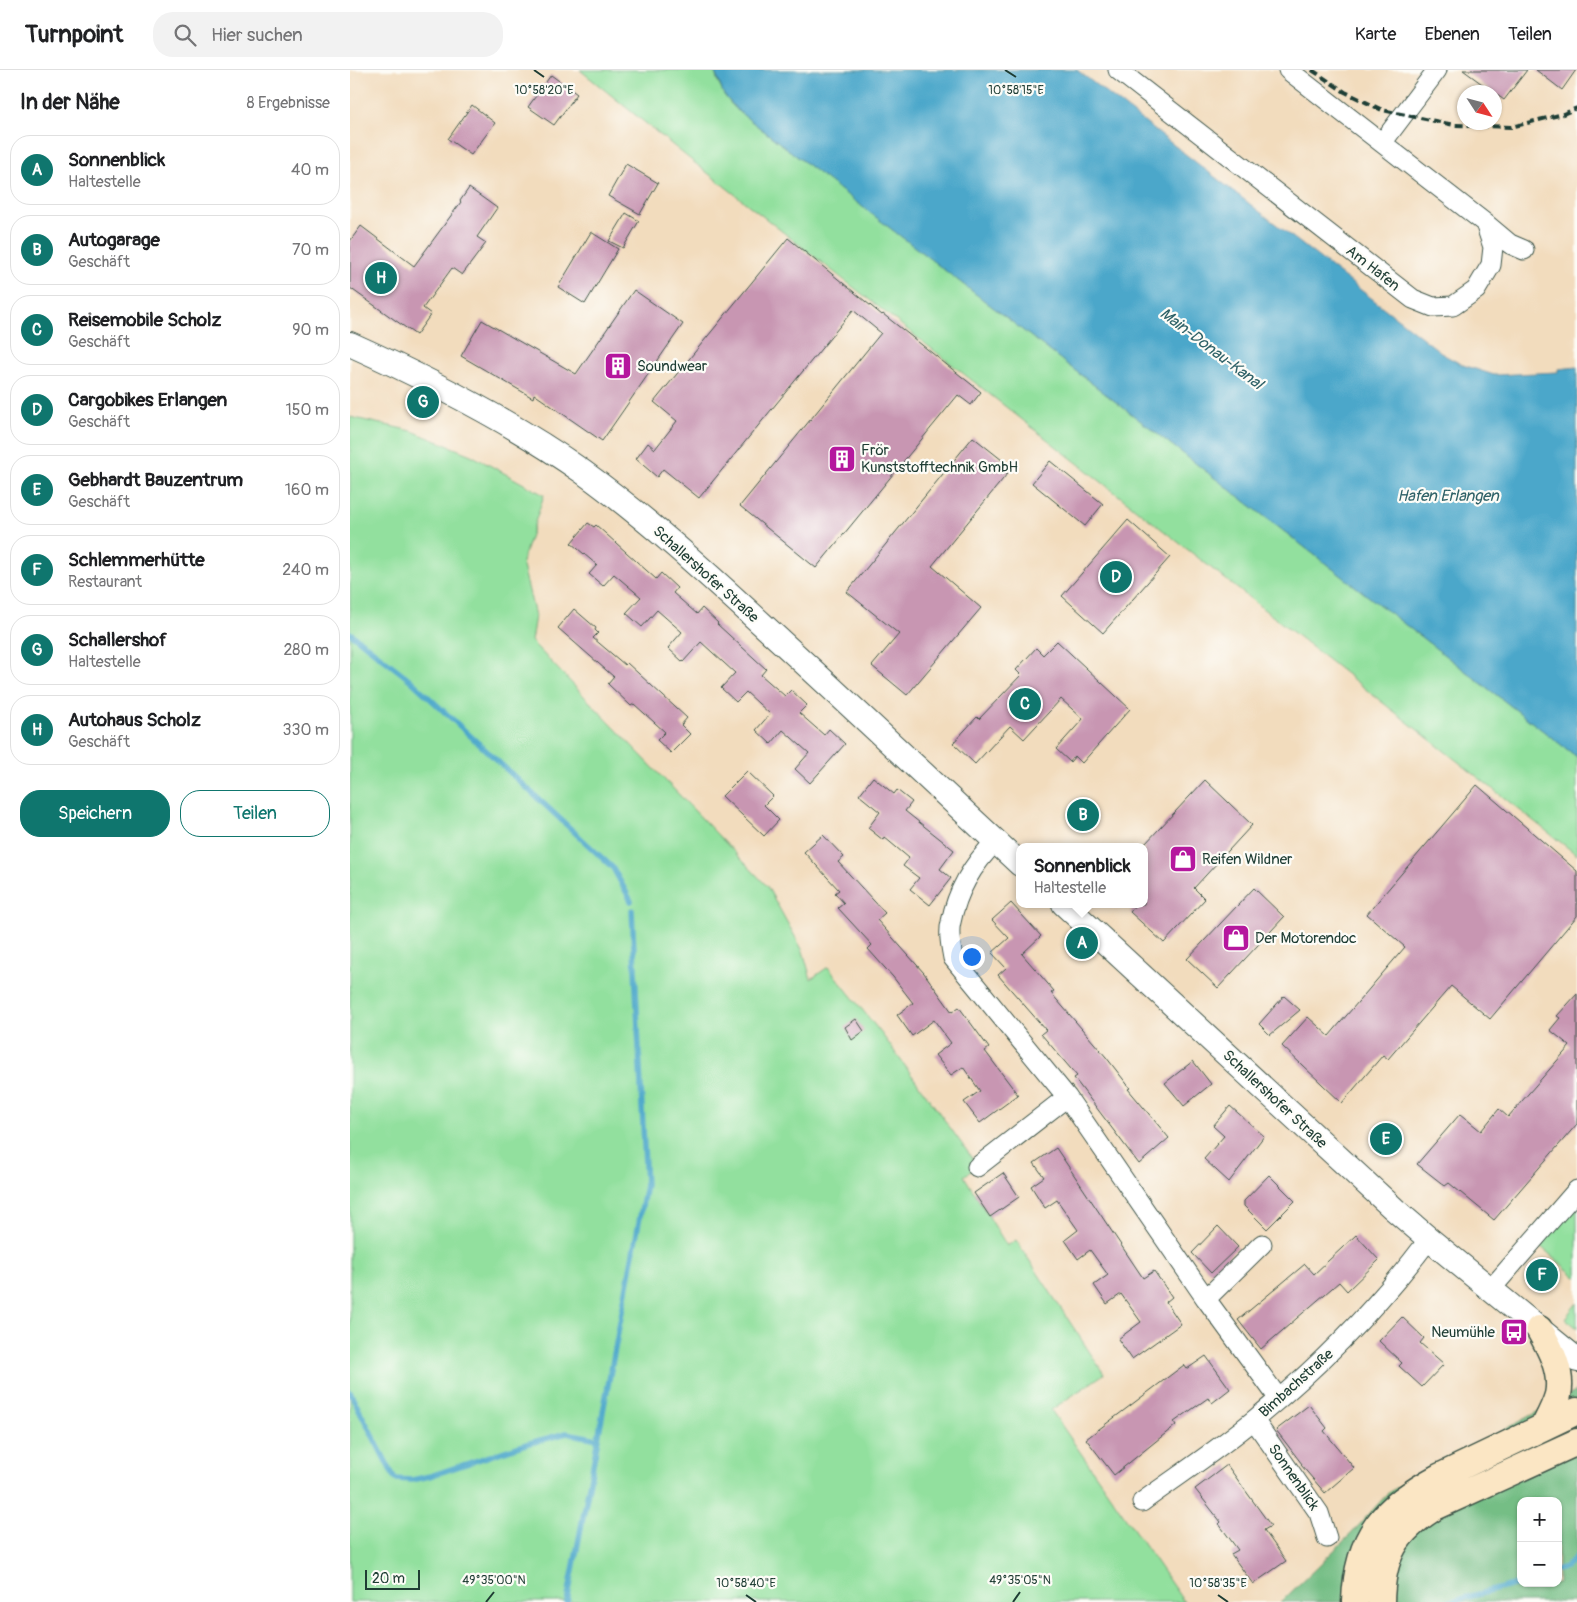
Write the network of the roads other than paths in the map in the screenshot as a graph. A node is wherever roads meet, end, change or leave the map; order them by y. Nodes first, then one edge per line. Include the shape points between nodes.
1 (1118, 70) edge
2 (1288, 70) edge
3 (1437, 70) edge
4 (1382, 143) junction
5 (1486, 223) junction
6 (1524, 250) dead end
7 (350, 344) edge
8 (996, 841) junction
9 (1016, 860) edge
10 (1068, 908) edge
11 (1067, 1097) junction
12 (977, 1167) dead end
13 (1577, 1190) edge
14 (1429, 1240) junction
15 (1262, 1244) dead end
16 (1490, 1289) junction
17 (1206, 1299) junction
18 (1539, 1329) junction
19 (1577, 1360) edge
20 (1278, 1399) junction
21 (1577, 1412) edge
22 (1254, 1420) junction
23 (1544, 1427) junction
24 (1577, 1442) edge
25 (1142, 1502) dead end
26 (1328, 1538) dead end
27 (1355, 1602) edge
28 (1380, 1602) edge

1 - 5 street, Am Hafen via 1413,299 1433,306 1452,306 1476,290 1491,265 1493,247
2 - 4 street
3 - 4 street
4 - 5 street
5 - 6 street via 1510,244
7 - 8 street, Schallershofer Straße via 490,414 609,491 694,561
8 - 9 street, Schallershofer Straße
8 - 11 street via 970,871 955,908 950,924 953,958
10 - 14 street, Schallershofer Straße
11 - 12 street
11 - 17 street
13 - 16 street
14 - 16 street, Schallershofer Straße
14 - 20 street, Bimbachstraße via 1369,1314
15 - 17 street
16 - 18 street, Schallershofer Straße
17 - 20 street
18 - 19 street, Schallershofer Straße
18 - 23 main road via 1554,1357 1559,1386
20 - 22 street, Bimbachstraße
21 - 23 main road
22 - 25 street, Bimbachstraße
22 - 26 street, Sonnenblick via 1319,1513
23 - 27 main road via 1439,1477 1396,1505 1368,1538 1358,1573
24 - 28 main road via 1421,1516 1394,1544 1384,1567

